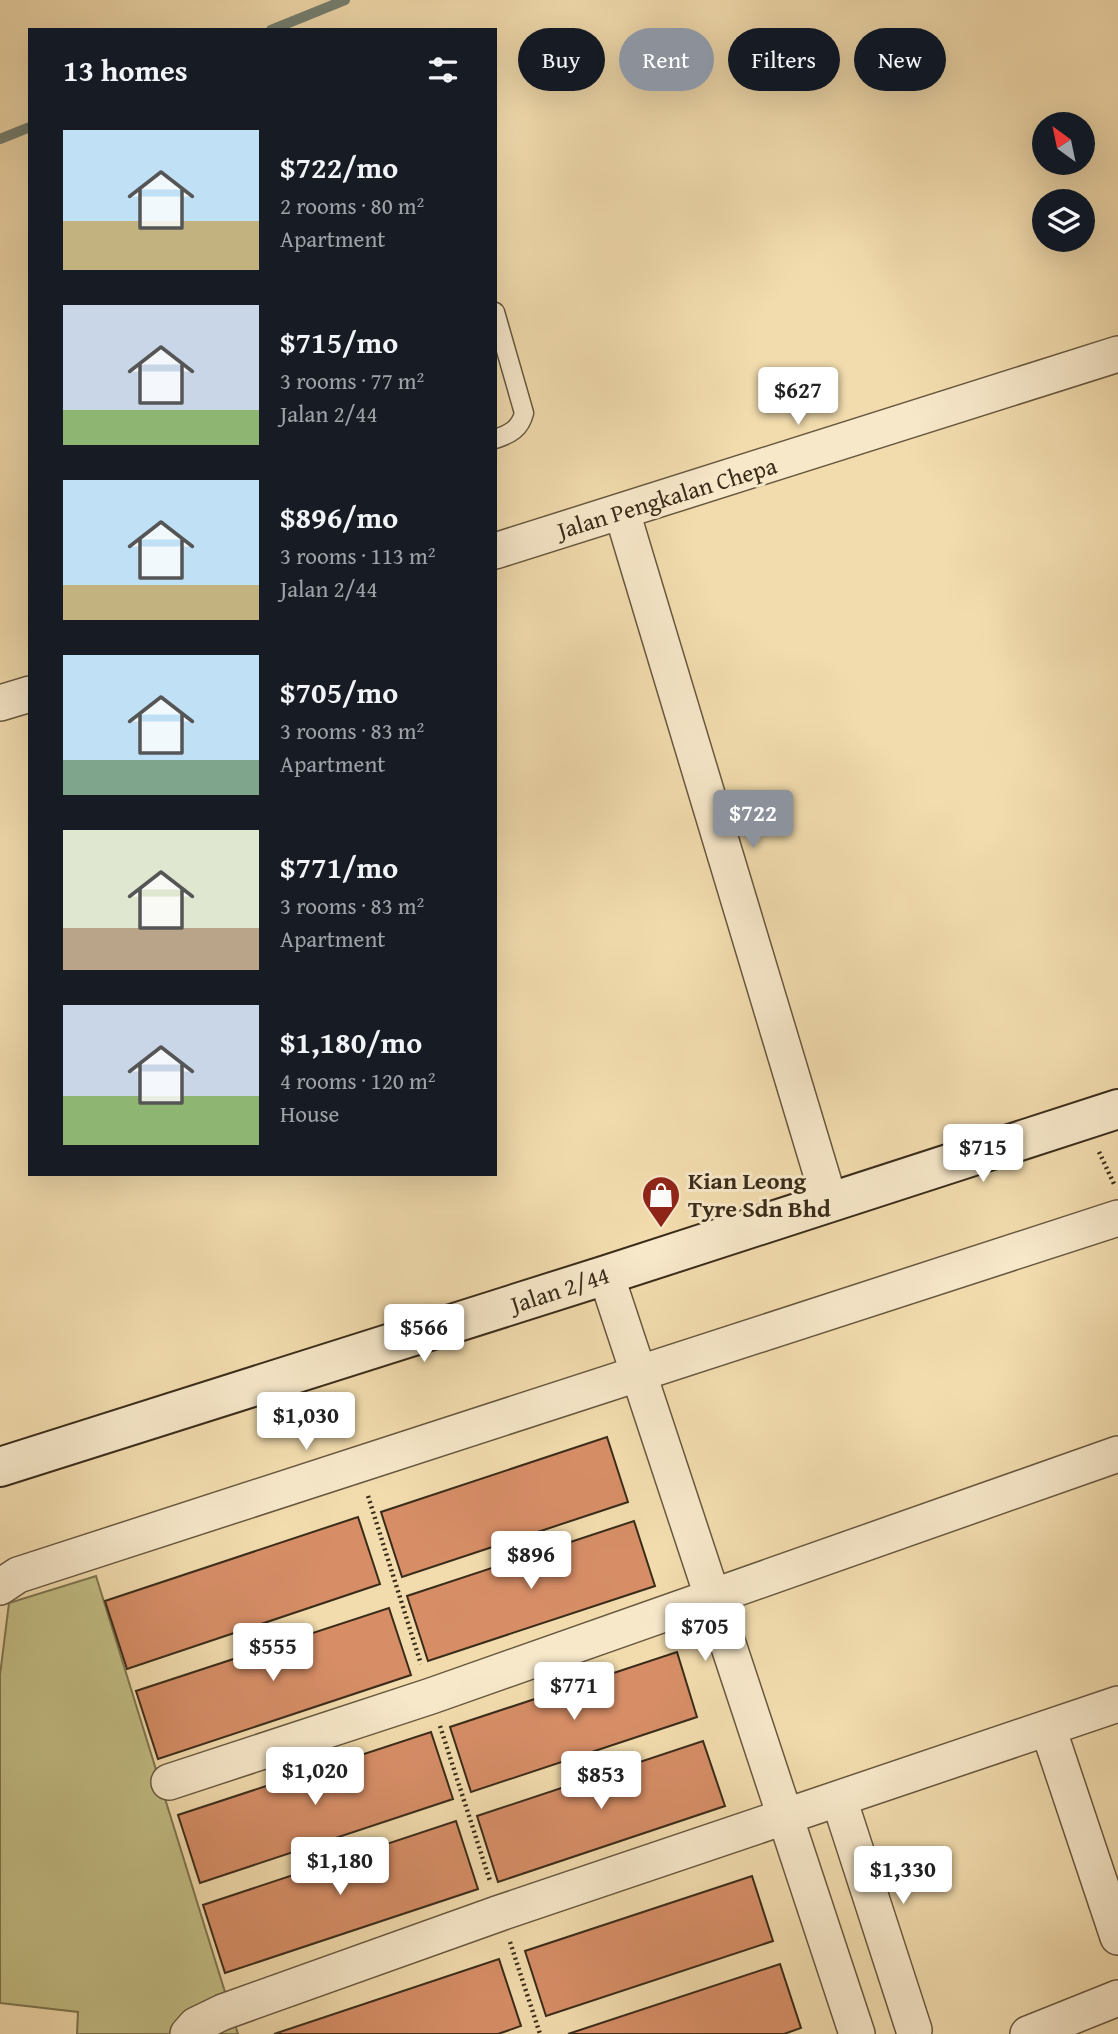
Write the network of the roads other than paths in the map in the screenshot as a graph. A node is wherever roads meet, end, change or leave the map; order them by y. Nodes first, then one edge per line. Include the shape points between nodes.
1 (497, 319) edge
2 (1118, 354) edge
3 (497, 438) edge
4 (622, 512) junction
5 (497, 550) edge
6 (28, 695) edge
7 (0, 703) edge
8 (1101, 1115) edge
9 (830, 1203) junction
10 (1118, 1218) edge
11 (606, 1275) junction
12 (639, 1373) junction
13 (1118, 1454) edge
14 (0, 1467) edge
15 (0, 1587) edge
16 (712, 1595) junction
17 (1118, 1704) edge
18 (1048, 1728) junction
19 (169, 1782) dead end
20 (839, 1800) junction
21 (786, 1818) junction
22 (1118, 1937) edge
23 (1118, 1998) edge
24 (914, 2030) dead end
25 (188, 2034) edge
26 (857, 2034) edge
27 (1028, 2034) edge

1 - 3 lane via 524,413 512,433
2 - 4 street, Jalan Pengkalan Chepa
4 - 5 street, Jalan Pengkalan Chepa
4 - 9 street
6 - 7 street
8 - 9 street, Jalan 2/44
9 - 11 street, Jalan 2/44
10 - 12 street
11 - 12 street
11 - 14 street, Jalan 2/44
12 - 15 street via 18,1575
12 - 16 street
13 - 16 street
16 - 19 street via 430,1696
16 - 21 street
17 - 18 street
18 - 20 street
18 - 22 street
20 - 21 street
20 - 24 street
21 - 25 street via 223,2012
21 - 26 street
23 - 27 street

